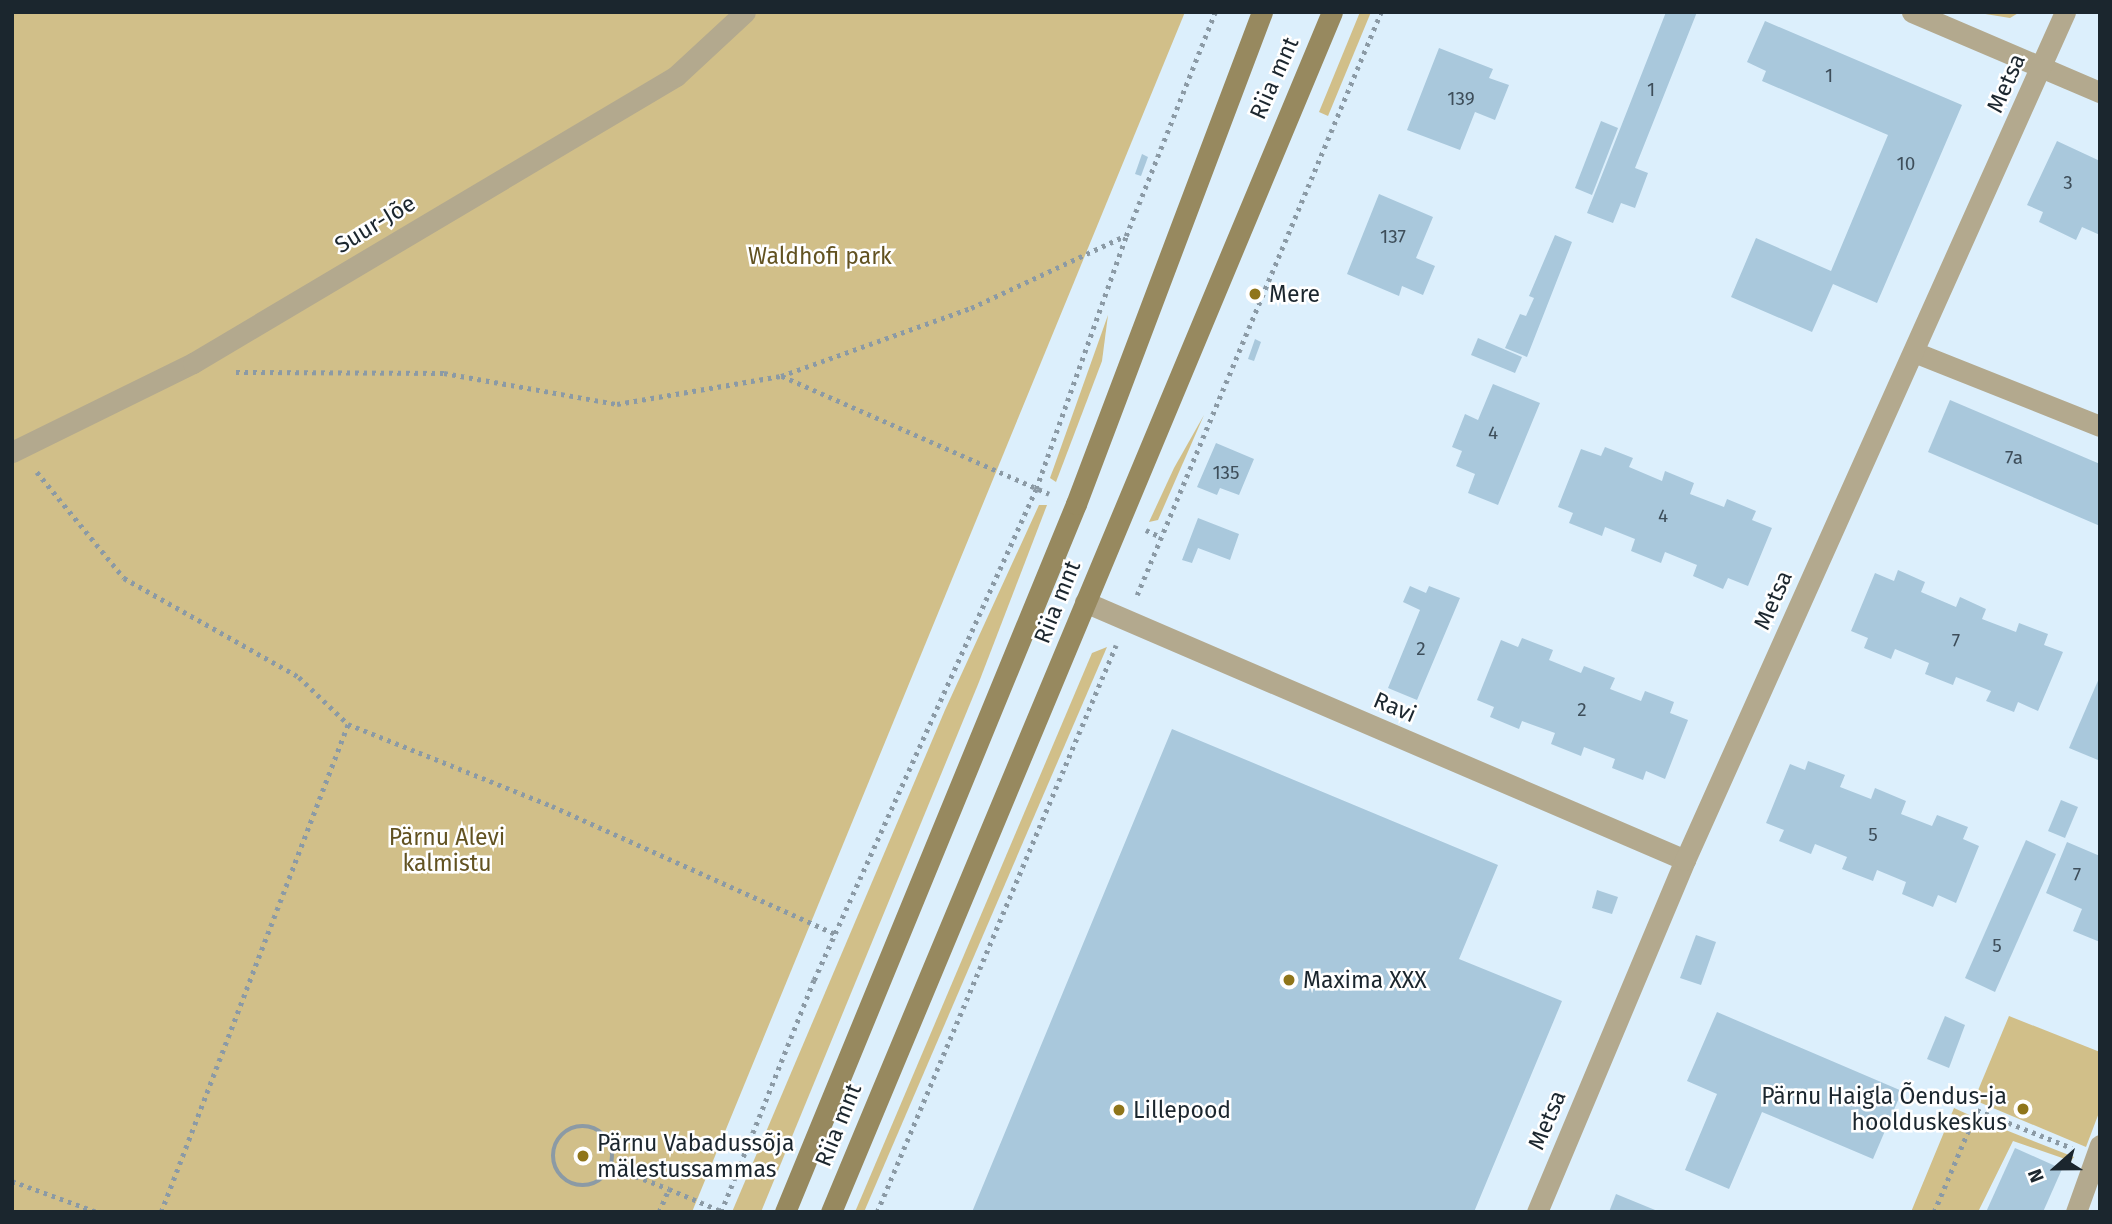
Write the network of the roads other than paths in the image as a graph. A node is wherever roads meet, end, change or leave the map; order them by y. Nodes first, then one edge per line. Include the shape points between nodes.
1 (745, 12) edge
2 (1262, 12) edge
3 (1332, 12) edge
4 (1912, 12) edge
5 (2065, 12) edge
6 (2042, 68) junction
7 (2100, 92) edge
8 (1913, 352) junction
9 (2100, 426) edge
10 (15, 450) edge
11 (1085, 602) junction
12 (1685, 860) junction
13 (2098, 1152) edge
14 (785, 1212) edge
15 (831, 1212) edge
16 (1537, 1212) edge
17 (2076, 1212) edge

1 - 10 street, Suur-Jõe via 664,83 193,363
2 - 14 main road, Riia mnt via 1076,504
3 - 11 main road, Riia mnt
4 - 6 street
5 - 6 street, Metsa
6 - 7 street
6 - 8 street, Metsa
8 - 9 street
8 - 12 street, Metsa
11 - 12 street, Ravi
11 - 15 main road, Riia mnt
12 - 16 street, Metsa
13 - 17 street

